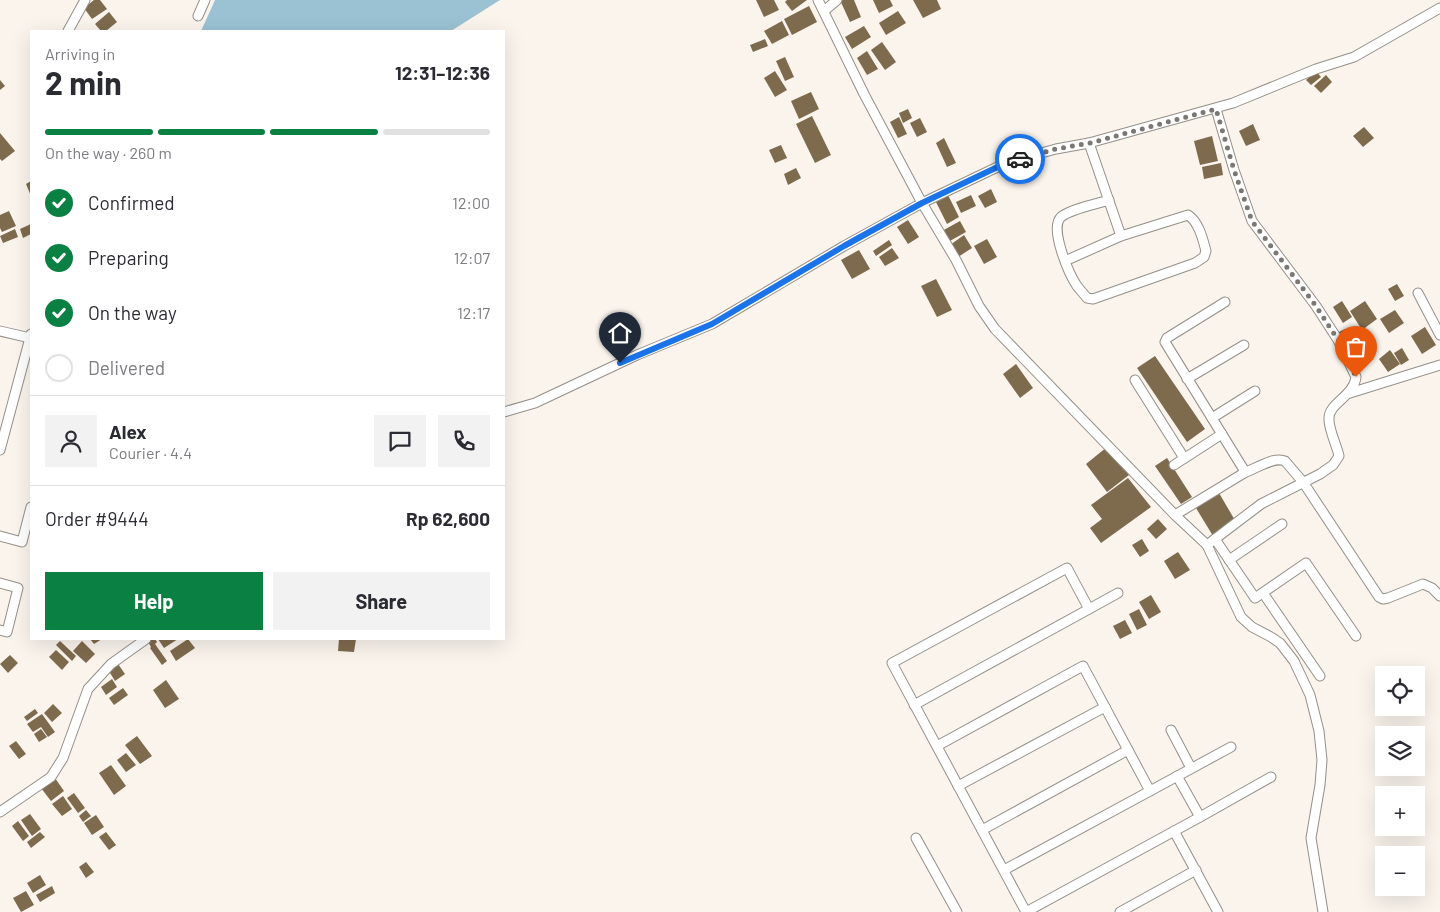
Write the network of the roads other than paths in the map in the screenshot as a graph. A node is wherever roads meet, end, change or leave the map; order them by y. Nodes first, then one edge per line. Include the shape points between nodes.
1 (85, 0) edge
2 (205, 0) edge
3 (818, 0) edge
4 (837, 0) edge
5 (1440, 8) edge
6 (824, 11) junction
7 (198, 16) dead end
8 (69, 30) edge
9 (1216, 109) junction
10 (1090, 143) junction
11 (1109, 200) junction
12 (922, 203) junction
13 (1121, 236) junction
14 (1065, 261) junction
15 (1418, 293) dead end
16 (1225, 302) dead end
17 (0, 331) edge
18 (1440, 334) edge
19 (30, 335) edge
20 (30, 339) edge
21 (1244, 345) dead end
22 (1440, 365) edge
23 (1187, 379) junction
24 (1135, 380) dead end
25 (1255, 391) dead end
26 (1349, 393) junction
27 (505, 412) edge
28 (1212, 418) junction
29 (1222, 434) junction
30 (0, 450) edge
31 (1184, 458) junction
32 (1174, 466) dead end
33 (1244, 474) junction
34 (1304, 482) junction
35 (1175, 515) junction
36 (30, 516) edge
37 (1282, 524) dead end
38 (0, 536) edge
39 (1211, 542) junction
40 (27, 544) edge
41 (1229, 560) junction
42 (0, 583) edge
43 (1118, 593) dead end
44 (1263, 593) junction
45 (1440, 596) edge
46 (1089, 609) junction
47 (0, 630) edge
48 (1356, 636) dead end
49 (145, 640) edge
50 (1320, 676) dead end
51 (914, 705) junction
52 (1105, 707) junction
53 (1171, 730) dead end
54 (936, 746) junction
55 (1231, 747) dead end
56 (1128, 750) junction
57 (1191, 768) junction
58 (1177, 776) junction
59 (1271, 778) dead end
60 (958, 786) junction
61 (1150, 791) junction
62 (0, 812) edge
63 (1200, 817) junction
64 (982, 830) junction
65 (1174, 831) junction
66 (916, 838) dead end
67 (1004, 870) junction
68 (1196, 870) junction
69 (957, 912) edge
70 (1026, 912) edge
71 (1120, 912) edge
72 (1218, 912) edge
73 (1323, 912) edge

1 - 8 street
2 - 7 street
3 - 6 street
4 - 6 street
5 - 9 street via 1354,57
6 - 12 street
9 - 10 street
9 - 26 street via 1252,221 1338,340 1356,377 1356,384
10 - 11 street
10 - 12 street via 1008,162
11 - 13 street
11 - 14 street via 1065,214 1059,219 1059,240
12 - 27 street via 712,324 535,403
12 - 35 street via 995,329
13 - 14 street
13 - 14 street via 1188,215 1201,233 1206,251 1204,257 1195,263 1093,299 1087,298 1077,286
15 - 18 street
16 - 23 street via 1165,340
17 - 19 street
20 - 30 street
21 - 23 street
22 - 26 street
23 - 28 street
24 - 31 street
25 - 28 street
26 - 34 street via 1328,417 1340,456 1338,460
28 - 29 street
29 - 31 street
29 - 33 street
31 - 32 street
33 - 34 street via 1282,459
33 - 35 street
34 - 39 street via 1261,504
34 - 45 street via 1379,597 1388,598 1423,584
35 - 39 street
36 - 40 street
37 - 41 street
38 - 40 street
39 - 41 street
39 - 73 street via 1241,617 1272,637 1286,651 1301,672 1310,695 1322,760 1311,838
41 - 44 street via 1255,598
42 - 47 street via 18,588 7,632
43 - 46 street
44 - 48 street via 1306,563
44 - 50 street
46 - 51 street
46 - 51 street via 1067,568 892,663
49 - 62 street via 111,664 88,689 63,758 51,777
51 - 54 street
52 - 54 street via 1083,666
52 - 56 street
52 - 60 street
53 - 57 street
54 - 60 street
55 - 57 street
56 - 61 street
56 - 64 street
57 - 58 street
58 - 61 street
58 - 63 street
59 - 63 street
60 - 64 street
61 - 67 street
63 - 65 street
64 - 67 street
65 - 68 street
65 - 70 street
66 - 69 street
67 - 70 street
68 - 71 street
68 - 72 street

